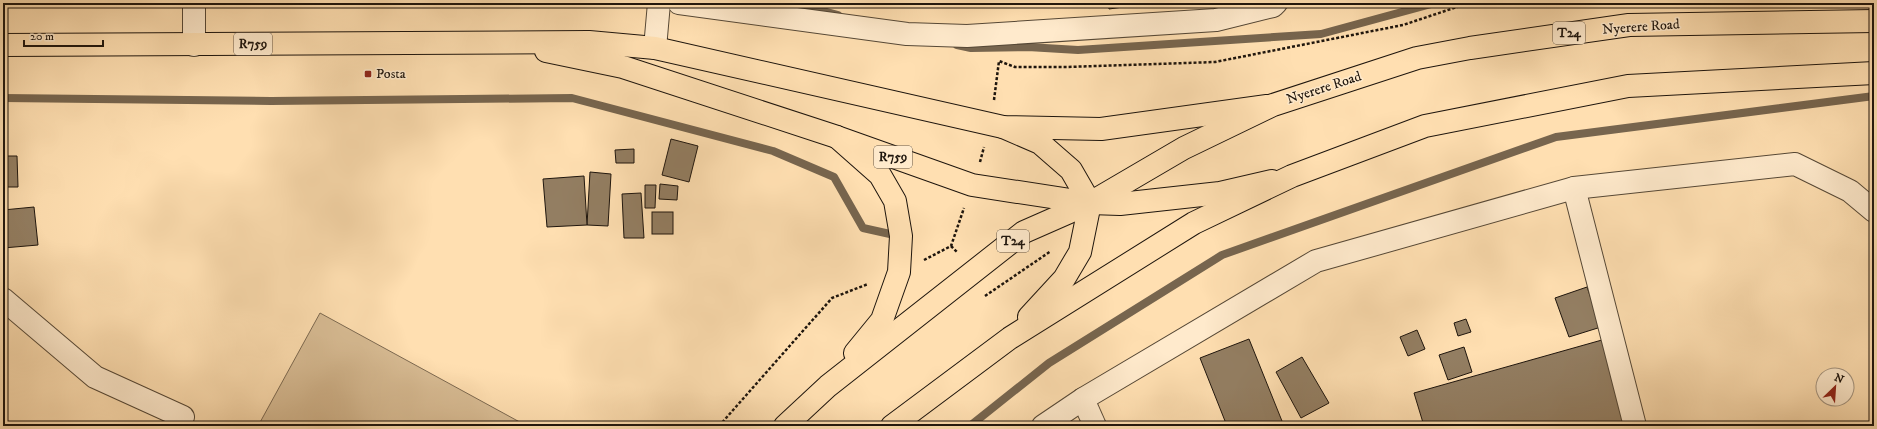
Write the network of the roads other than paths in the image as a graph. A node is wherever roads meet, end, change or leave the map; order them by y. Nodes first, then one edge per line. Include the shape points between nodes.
1 (194, 3) edge
2 (659, 3) edge
3 (679, 3) edge
4 (1276, 3) edge
5 (1874, 21) edge
6 (502, 42) junction
7 (3, 45) edge
8 (194, 45) junction
9 (655, 48) junction
10 (1874, 73) edge
11 (1273, 105) junction
12 (1003, 128) junction
13 (837, 138) junction
14 (1292, 176) junction
15 (1574, 188) junction
16 (1090, 203) junction
17 (1874, 211) edge
18 (3, 299) edge
19 (1010, 338) junction
20 (828, 386) junction
21 (1083, 399) junction
22 (183, 417) dead end
23 (785, 426) edge
24 (892, 426) edge
25 (1043, 426) edge
26 (1095, 426) edge
27 (1635, 426) edge

1 - 8 street
2 - 9 street
3 - 4 street via 907,34 967,36 1216,20 1273,6
5 - 11 main road, Nyerere Road / T24 via 1629,25 1417,58
6 - 8 main road, R759
6 - 9 main road, R759 via 589,42
6 - 13 main road, R759 via 623,67
7 - 8 main road, R759
9 - 12 main road, R759
10 - 14 main road via 1628,86 1425,126
11 - 12 main road, R759 via 1101,129
11 - 16 main road, T24 via 1184,148
12 - 16 main road via 1040,143 1071,170
13 - 16 main road, R759 via 972,185
13 - 20 main road via 880,175 895,201 901,236 899,272 882,320
14 - 16 main road, R759 via 1220,193 1120,204
14 - 19 main road via 1194,223
15 - 17 street via 1795,164 1850,191
15 - 21 street via 1316,261
15 - 27 street
16 - 19 main road via 1080,252 1064,279
16 - 20 main road, T24 via 1024,232
18 - 22 street via 95,377
19 - 24 main road
20 - 23 main road, T24
21 - 25 street
21 - 26 street

